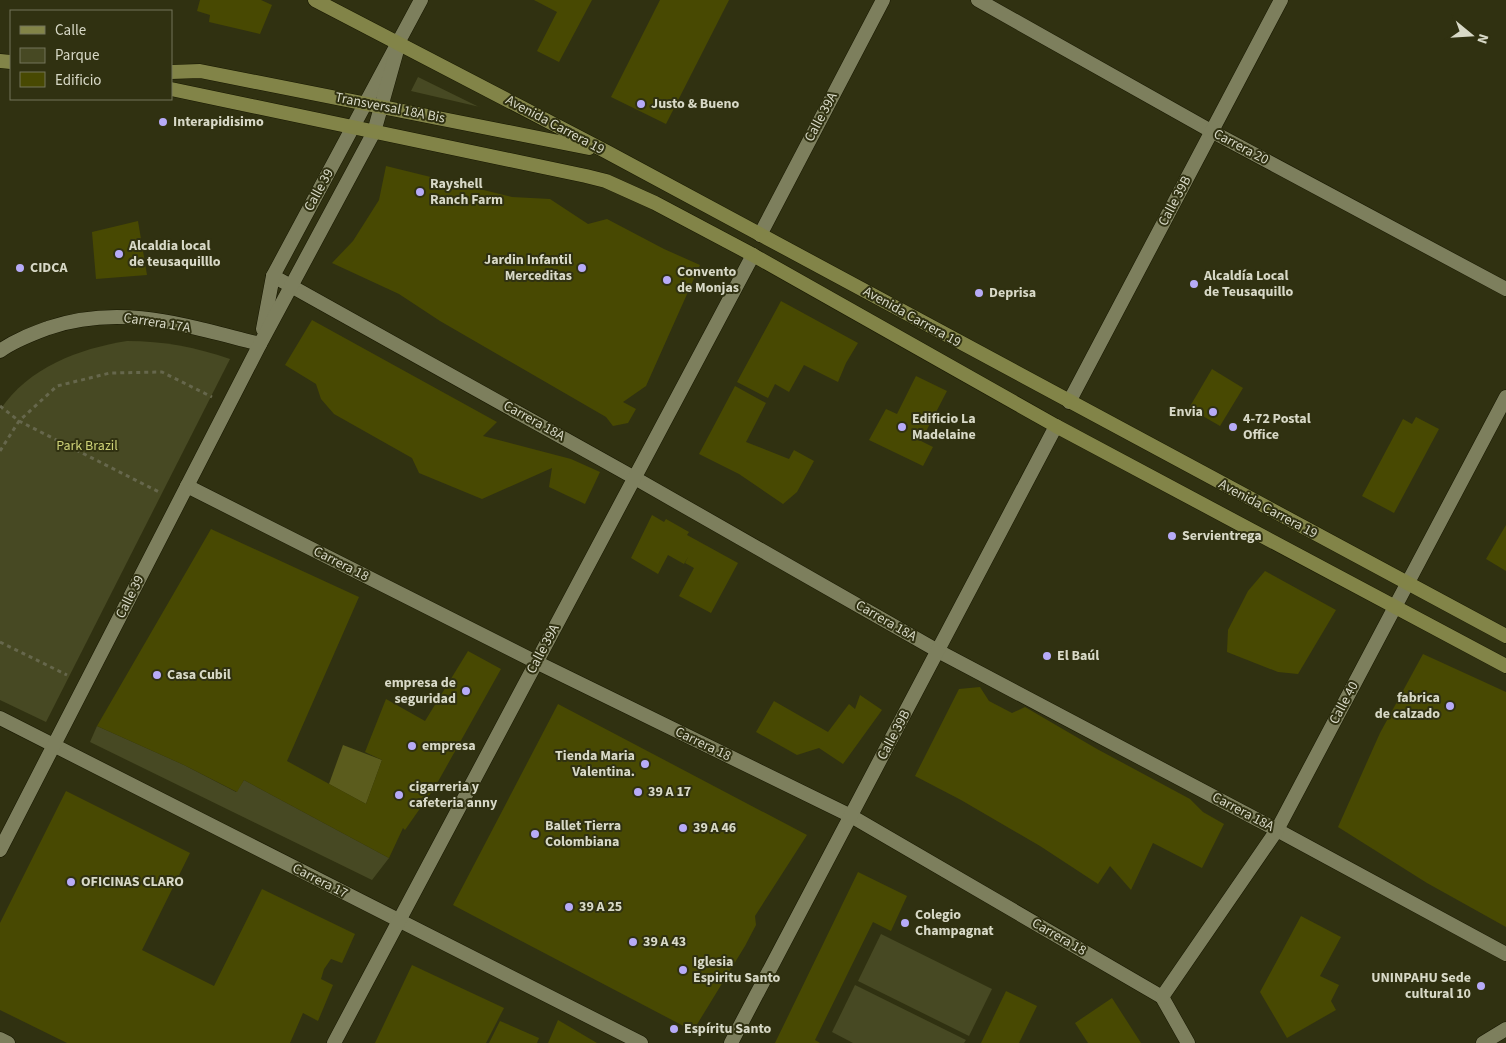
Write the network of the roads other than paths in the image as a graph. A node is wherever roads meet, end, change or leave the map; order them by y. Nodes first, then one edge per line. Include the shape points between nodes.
1 (316, 0) edge
2 (421, 0) edge
3 (882, 0) edge
4 (978, 0) edge
5 (1280, 0) edge
6 (399, 43) junction
7 (172, 72) edge
8 (172, 89) edge
9 (367, 103) junction
10 (381, 105) junction
11 (353, 128) junction
12 (1212, 131) junction
13 (374, 132) junction
14 (607, 152) junction
15 (586, 176) joint
16 (760, 235) junction
17 (753, 255) junction
18 (273, 276) junction
19 (291, 286) junction
20 (1506, 289) edge
21 (260, 344) junction
22 (0, 352) edge
23 (1506, 398) edge
24 (1069, 402) junction
25 (1056, 426) junction
26 (633, 477) junction
27 (187, 486) junction
28 (1408, 583) junction
29 (1395, 607) junction
30 (1506, 636) edge
31 (938, 651) junction
32 (536, 662) junction
33 (1506, 666) edge
34 (0, 718) edge
35 (54, 745) junction
36 (851, 816) junction
37 (1277, 830) junction
38 (0, 850) edge
39 (398, 920) junction
40 (1506, 954) edge
41 (1162, 996) junction
42 (1506, 1029) edge
43 (0, 1039) edge
44 (8, 1043) edge
45 (334, 1043) edge
46 (641, 1043) edge
47 (731, 1043) edge
48 (1188, 1043) edge
49 (1483, 1043) edge

1 - 6 main road, Avenida Carrera 19
2 - 6 street, Calle 39
3 - 16 street, Calle 39A
4 - 12 street, Carrera 20
5 - 12 street, Calle 39B
6 - 9 street, Calle 39
6 - 10 street, Calle 39
6 - 14 main road, Avenida Carrera 19
7 - 9 main road, Transversal 18A Bis via 200,71
8 - 11 main road, Transversal 18A Bis
9 - 10 main road, Transversal 18A Bis
9 - 11 street, Calle 39
10 - 13 street, Calle 39
10 - 14 main road, Transversal 18A Bis
11 - 13 main road, Transversal 18A Bis
11 - 18 street, Calle 39
12 - 20 street, Carrera 20
12 - 24 street, Calle 39B
13 - 15 main road, Transversal 18A Bis
13 - 19 street, Calle 39
14 - 16 main road, Avenida Carrera 19
15 - 17 main road, Avenida Carrera 19 via 606,181 656,203
16 - 24 main road, Avenida Carrera 19
17 - 25 main road, Avenida Carrera 19
17 - 26 street, Calle 39A
18 - 19 street, Carrera 18A
18 - 21 street, Calle 39
19 - 21 street, Calle 39
19 - 26 street, Carrera 18A
21 - 22 street, Carrera 17A via 134,316 99,316 33,333
21 - 27 street, Calle 39
23 - 28 street, Calle 40
24 - 28 main road, Avenida Carrera 19
25 - 29 main road, Avenida Carrera 19
25 - 31 street, Calle 39B
26 - 31 street, Carrera 18A
26 - 32 street, Calle 39A
27 - 32 street, Carrera 18
27 - 35 street, Calle 39
28 - 29 street, Calle 40
28 - 30 main road, Avenida Carrera 19
29 - 33 main road, Avenida Carrera 19
29 - 37 street, Calle 40
31 - 36 street, Calle 39B
31 - 37 street, Carrera 18A
32 - 36 street, Carrera 18
32 - 39 street, Calle 39A
34 - 35 street, Carrera 17
35 - 38 street, Calle 39
35 - 39 street, Carrera 17
36 - 41 street, Carrera 18
36 - 47 street, Calle 39B
37 - 40 street, Carrera 18A
37 - 41 street, Calle 40
39 - 45 street, Calle 39A
39 - 46 street, Carrera 17
41 - 48 street
42 - 49 street
43 - 44 street

